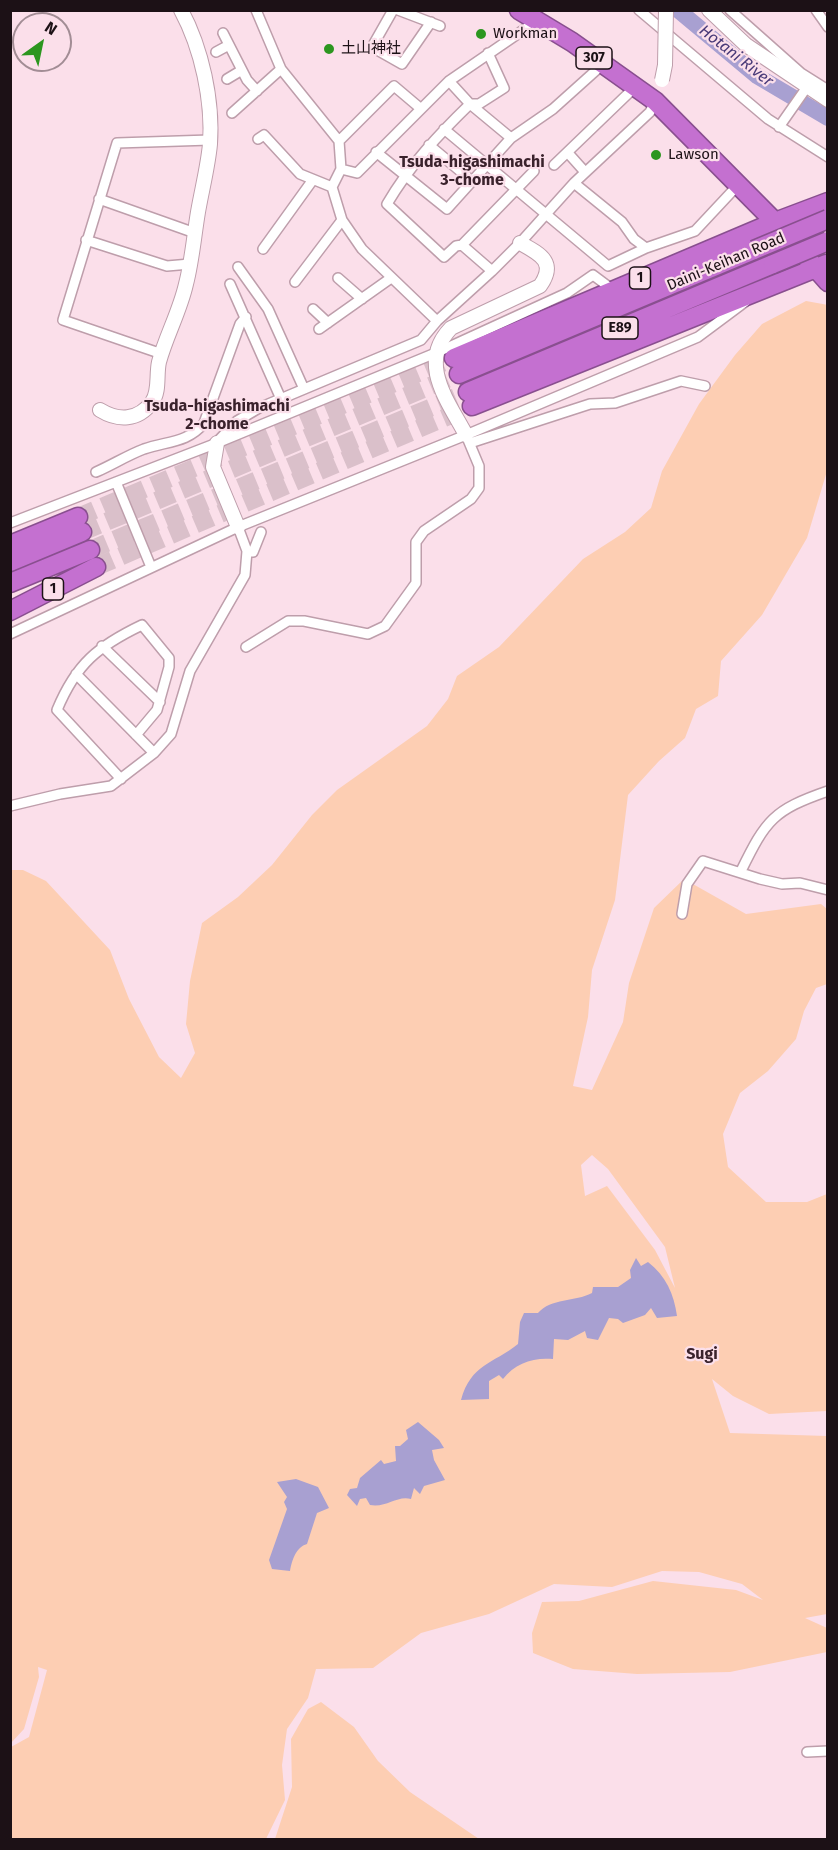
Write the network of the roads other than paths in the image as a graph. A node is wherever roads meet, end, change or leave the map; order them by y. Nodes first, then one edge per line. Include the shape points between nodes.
1 (181, 10) edge
2 (256, 10) edge
3 (396, 10) edge
4 (519, 10) edge
5 (639, 10) edge
6 (666, 10) edge
7 (709, 10) edge
8 (718, 10) edge
9 (730, 10) edge
10 (816, 10) edge
11 (538, 20) junction
12 (828, 27) edge
13 (223, 33) dead end
14 (229, 45) junction
15 (216, 52) dead end
16 (489, 53) junction
17 (602, 64) junction
18 (777, 67) junction
19 (281, 69) junction
20 (242, 70) junction
21 (227, 79) dead end
22 (449, 81) junction
23 (635, 87) junction
24 (804, 90) junction
25 (828, 90) edge
26 (257, 91) junction
27 (828, 100) edge
28 (655, 101) junction
29 (470, 104) junction
30 (420, 108) junction
31 (232, 113) dead end
32 (780, 128) junction
33 (444, 129) junction
34 (511, 138) junction
35 (258, 139) dead end
36 (210, 140) junction
37 (339, 141) junction
38 (429, 145) junction
39 (376, 152) junction
40 (568, 153) junction
41 (828, 157) edge
42 (486, 165) junction
43 (554, 165) dead end
44 (341, 169) junction
45 (534, 171) dead end
46 (585, 172) junction
47 (404, 176) junction
48 (312, 181) junction
49 (472, 181) junction
50 (574, 183) junction
51 (738, 185) junction
52 (332, 186) junction
53 (516, 189) junction
54 (99, 200) junction
55 (828, 202) edge
56 (544, 215) junction
57 (828, 219) edge
58 (342, 220) junction
59 (775, 222) junction
60 (195, 233) junction
61 (86, 240) junction
62 (828, 241) edge
63 (520, 243) junction
64 (462, 245) junction
65 (646, 248) junction
66 (263, 249) dead end
67 (190, 264) junction
68 (238, 267) dead end
69 (492, 271) junction
70 (824, 271) edge
71 (338, 278) dead end
72 (391, 278) junction
73 (295, 282) dead end
74 (230, 284) dead end
75 (255, 291) junction
76 (756, 294) junction
77 (362, 299) junction
78 (241, 304) junction
79 (313, 309) dead end
80 (246, 317) junction
81 (437, 321) junction
82 (328, 323) junction
83 (319, 329) dead end
84 (162, 354) junction
85 (450, 361) junction
86 (705, 386) dead end
87 (304, 389) junction
88 (281, 399) junction
89 (100, 410) dead end
90 (468, 439) junction
91 (217, 443) junction
92 (96, 472) dead end
93 (116, 482) junction
94 (10, 522) edge
95 (238, 526) junction
96 (261, 532) dead end
97 (15, 544) edge
98 (247, 551) junction
99 (10, 562) edge
100 (151, 567) junction
101 (10, 583) edge
102 (10, 610) edge
103 (10, 634) edge
104 (102, 646) junction
105 (246, 647) dead end
106 (76, 674) junction
107 (160, 702) junction
108 (136, 735) junction
109 (154, 753) junction
110 (121, 779) junction
111 (828, 792) edge
112 (10, 806) edge
113 (741, 871) junction
114 (828, 890) edge
115 (682, 914) dead end
116 (828, 1750) edge
117 (807, 1752) dead end

1 - 36 street via 206,87
2 - 19 street
3 - 3 street via 372,47 402,64 436,24
4 - 11 highway, 307
5 - 32 street
6 - 28 street, bridge via 665,65
7 - 18 street via 746,45
8 - 18 street
9 - 25 street via 801,73
10 - 12 street
11 - 16 street
11 - 17 highway, 307
13 - 14 street
14 - 15 street
14 - 20 street
16 - 22 street
16 - 29 street via 504,88 479,104
17 - 23 highway, 307
17 - 34 street via 553,109
18 - 24 street
19 - 26 street
19 - 37 street
20 - 21 street
20 - 26 street
22 - 29 street
22 - 30 street
23 - 28 highway, 307
23 - 40 street
24 - 27 street
24 - 32 street
26 - 31 street
28 - 46 street via 650,112
28 - 51 highway, 307
29 - 33 street
29 - 34 street
30 - 37 street via 394,86
30 - 39 street
32 - 41 street
33 - 38 street
33 - 42 street
34 - 42 street
35 - 48 street via 264,135 300,174
36 - 54 street via 117,143
36 - 60 street
37 - 44 street
38 - 47 street
38 - 49 street
39 - 44 street via 357,173
39 - 47 street
40 - 43 street
40 - 46 street
42 - 49 street
42 - 53 street
44 - 52 street
45 - 53 street
46 - 50 street
47 - 49 street via 447,210
47 - 64 street via 387,204 444,257
48 - 52 street
48 - 66 street
50 - 56 street
50 - 65 street via 622,222
51 - 59 highway, 307
51 - 65 street via 695,231
52 - 58 street
53 - 56 street
53 - 64 street
54 - 60 street
54 - 61 street
55 - 59 highway, 1
56 - 63 street
56 - 65 street via 608,266
57 - 85 highway, Daini-Keihan Road / E89, bridge
58 - 72 street via 362,249
58 - 73 street
59 - 70 highway, 307
59 - 85 highway, 1
60 - 67 street
61 - 67 street via 167,266
61 - 84 street via 63,320
62 - 76 highway, Daini-Keihan Road / E89, bridge via 470,399
63 - 69 street
63 - 85 street via 545,262 546,277 540,286 451,328 443,336
64 - 69 street
67 - 84 street
68 - 75 street
69 - 81 street
70 - 76 highway
71 - 77 street
72 - 77 street
72 - 81 street
74 - 78 street
75 - 78 street
75 - 87 street via 268,309
76 - 90 street via 698,337
77 - 82 street
78 - 80 street
79 - 82 street
80 - 88 street
80 - 92 street via 204,423 196,433 145,449
81 - 87 street via 421,340
82 - 83 street
84 - 89 street via 157,392 143,411 115,419
85 - 90 street via 435,371
85 - 91 street
86 - 90 street via 681,381 615,403 590,404
87 - 88 street
88 - 91 street via 237,421
90 - 95 street
90 - 105 street via 479,466 479,488 471,499 423,531 416,542 416,583 385,626 368,634 288,621
91 - 93 street
91 - 95 street via 213,468
93 - 94 street
93 - 100 street
95 - 98 street
95 - 100 street
96 - 98 street via 253,552
97 - 99 highway via 80,525
98 - 109 street via 245,575 190,671 171,734
100 - 103 street
101 - 102 highway, 1 via 93,559
104 - 106 street
104 - 107 street
104 - 107 street via 142,625 169,658
106 - 108 street
106 - 110 street via 57,710
107 - 108 street
108 - 109 street
109 - 110 street
110 - 112 street via 111,786
111 - 113 street via 791,805 769,822
113 - 114 street via 782,884 800,883
113 - 115 street via 703,861 687,884
116 - 117 street

